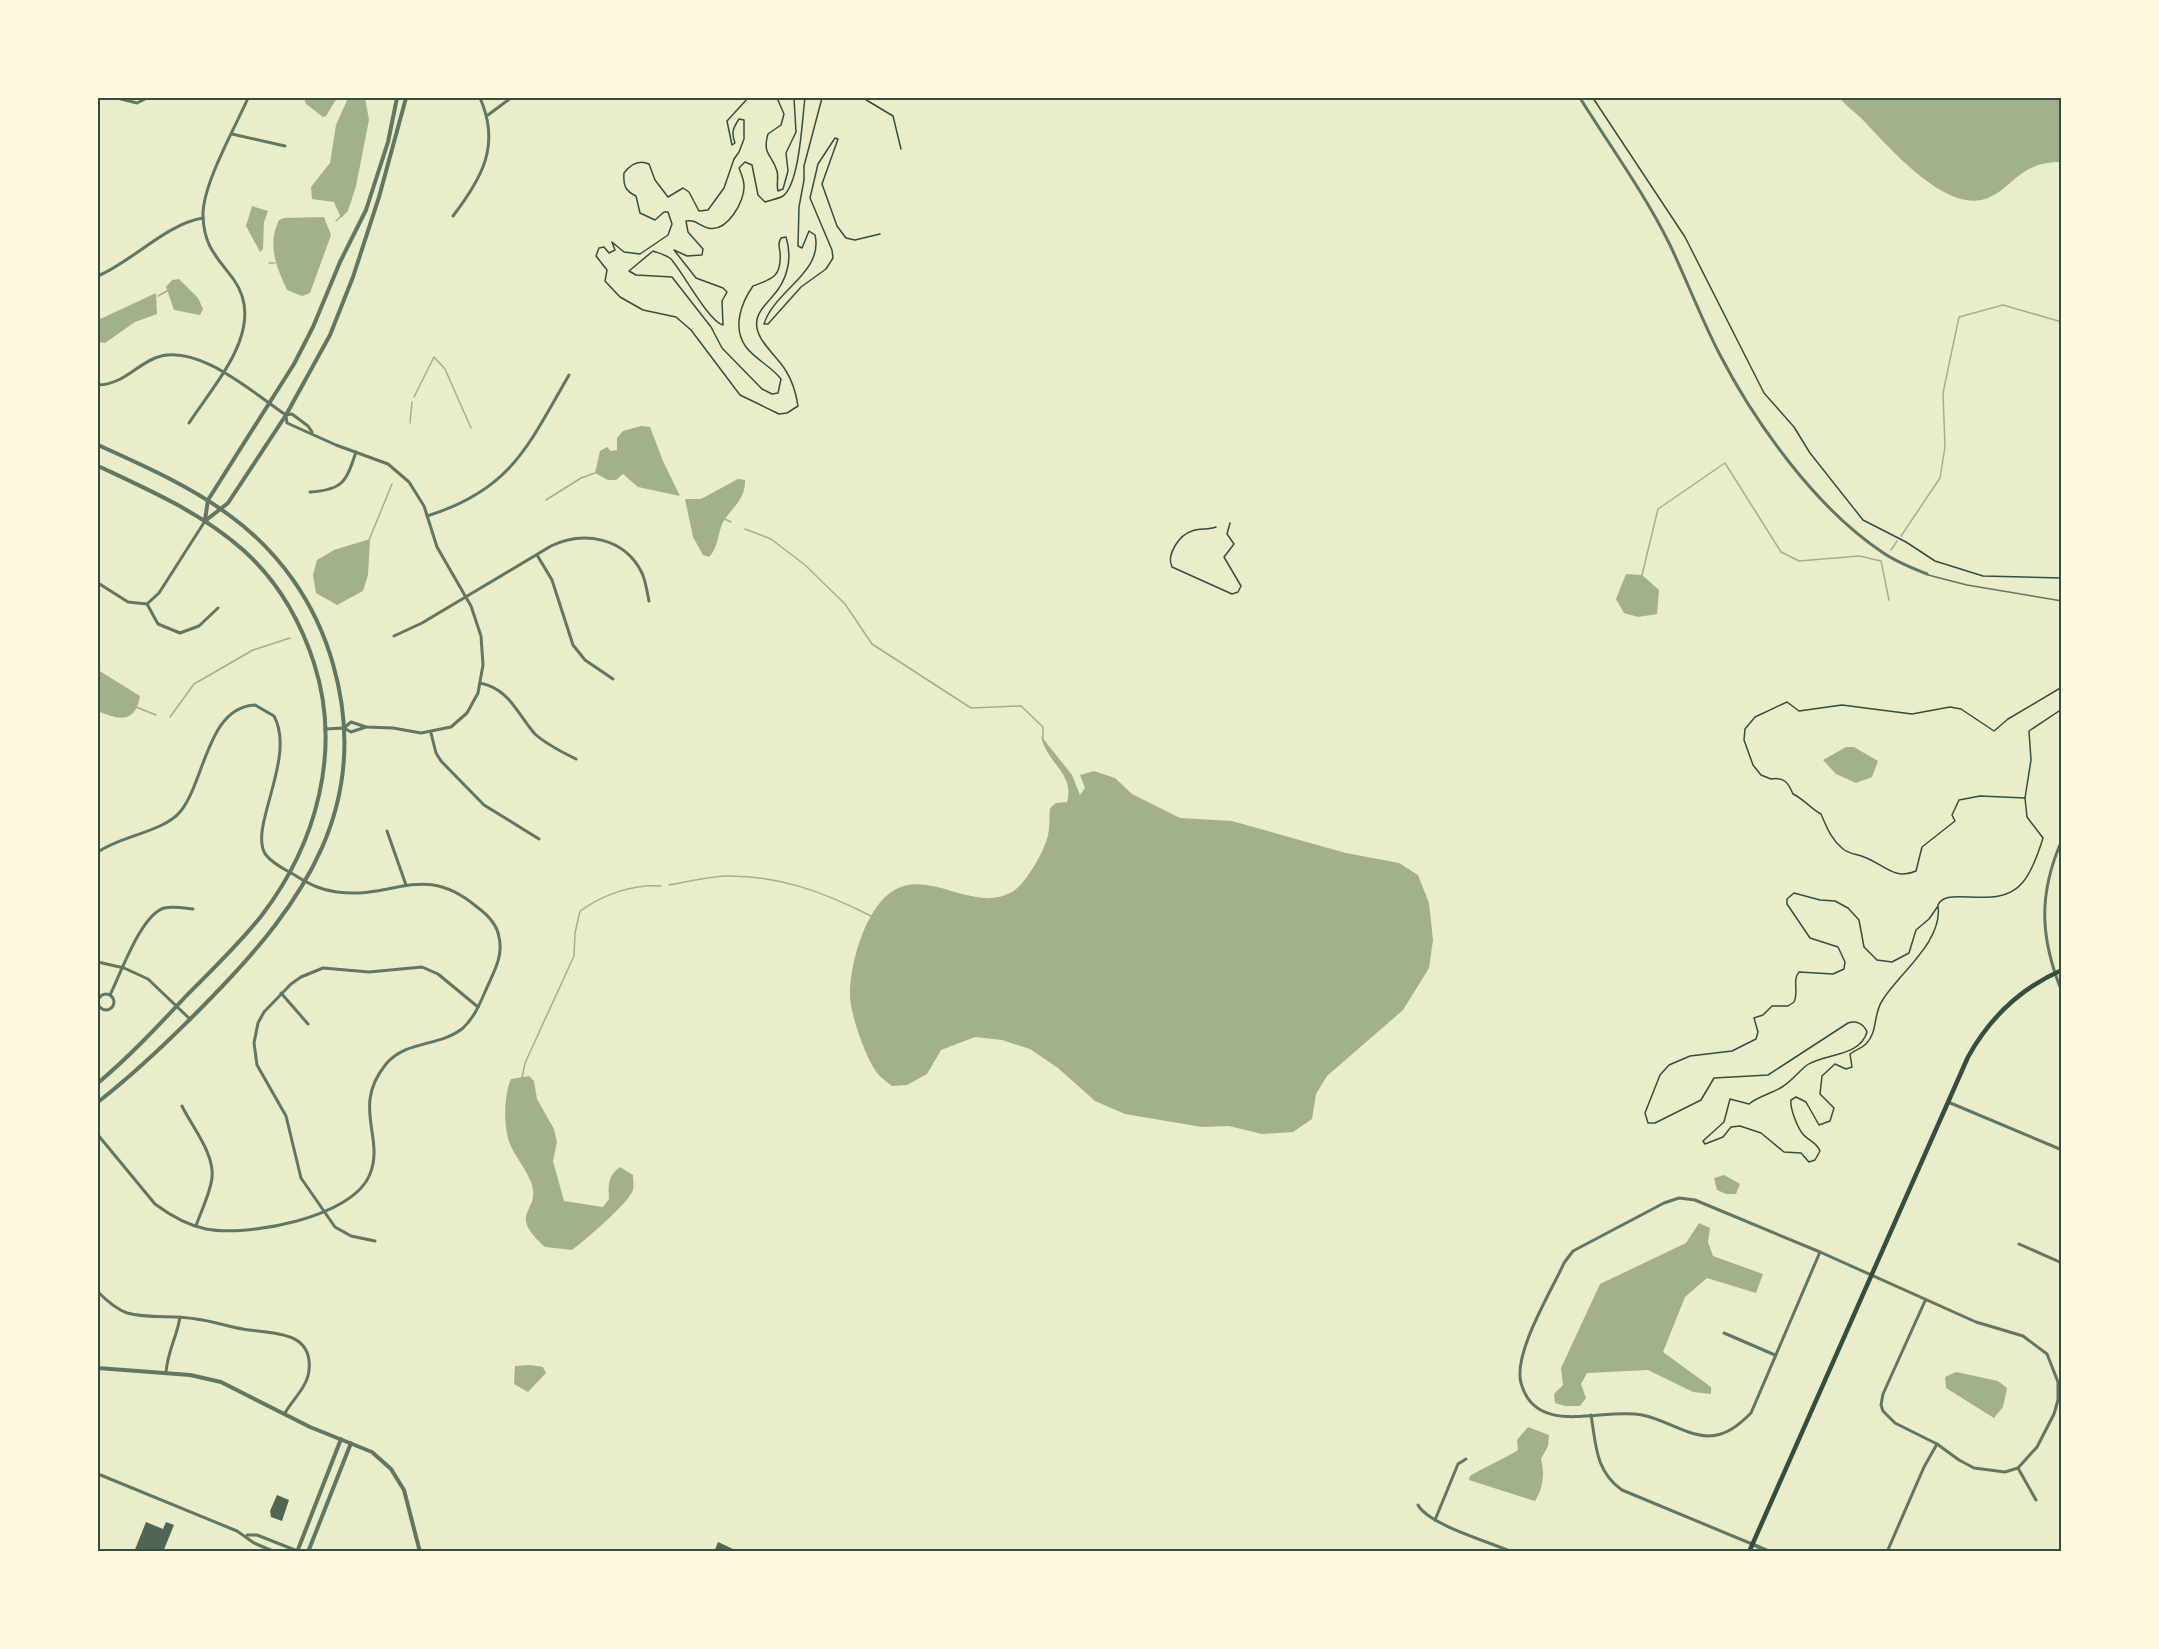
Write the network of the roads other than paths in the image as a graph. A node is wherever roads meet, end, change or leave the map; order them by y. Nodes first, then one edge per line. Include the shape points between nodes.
1 (117, 98) edge
2 (147, 98) edge
3 (248, 98) edge
4 (397, 98) edge
5 (406, 98) edge
6 (480, 98) edge
7 (511, 98) edge
8 (1580, 98) edge
9 (488, 115) junction
10 (232, 134) junction
11 (285, 146) dead end
12 (453, 216) dead end
13 (203, 218) junction
14 (98, 276) edge
15 (222, 373) junction
16 (569, 375) dead end
17 (98, 384) edge
18 (270, 404) junction
19 (286, 415) junction
20 (189, 423) dead end
21 (312, 433) junction
22 (98, 445) edge
23 (356, 452) junction
24 (98, 466) edge
25 (310, 492) dead end
26 (207, 500) junction
27 (222, 509) junction
28 (427, 516) junction
29 (205, 521) junction
30 (537, 555) junction
31 (1927, 574) joint
32 (98, 583) edge
33 (466, 597) junction
34 (649, 601) dead end
35 (2061, 601) edge
36 (147, 604) junction
37 (218, 608) dead end
38 (394, 636) dead end
39 (612, 679) dead end
40 (480, 683) junction
41 (366, 727) junction
42 (344, 728) junction
43 (325, 729) junction
44 (431, 733) junction
45 (576, 759) dead end
46 (387, 831) dead end
47 (539, 839) dead end
48 (2061, 840) edge
49 (98, 852) edge
50 (290, 872) junction
51 (306, 882) junction
52 (406, 885) junction
53 (193, 909) dead end
54 (98, 962) edge
55 (124, 968) junction
56 (2059, 971) edge
57 (2061, 979) edge
58 (2061, 992) edge
59 (281, 993) junction
60 (110, 995) junction
61 (177, 1007) junction
62 (478, 1007) junction
63 (190, 1019) junction
64 (308, 1024) dead end
65 (98, 1083) edge
66 (98, 1102) edge
67 (1948, 1102) junction
68 (182, 1106) dead end
69 (98, 1135) edge
70 (2061, 1150) edge
71 (323, 1213) junction
72 (196, 1226) junction
73 (375, 1241) dead end
74 (2019, 1244) dead end
75 (1820, 1252) junction
76 (2061, 1263) edge
77 (1871, 1276) junction
78 (98, 1292) edge
79 (1925, 1301) junction
80 (180, 1317) junction
81 (1724, 1333) dead end
82 (1775, 1355) junction
83 (98, 1368) edge
84 (166, 1374) junction
85 (2060, 1382) edge
86 (285, 1413) junction
87 (1590, 1415) junction
88 (341, 1439) junction
89 (351, 1443) junction
90 (1937, 1444) junction
91 (1466, 1459) dead end
92 (2018, 1468) junction
93 (98, 1474) edge
94 (2036, 1500) dead end
95 (1418, 1505) dead end
96 (1435, 1520) junction
97 (247, 1535) junction
98 (1752, 1544) junction
99 (275, 1551) edge
100 (298, 1551) edge
101 (308, 1551) edge
102 (420, 1551) edge
103 (1512, 1551) edge
104 (1749, 1551) edge
105 (1770, 1551) edge
106 (1887, 1551) edge

1 - 2 street via 137,103
3 - 10 street
4 - 18 street via 388,142 366,210 313,327
5 - 19 street via 388,168 345,297 330,334
6 - 9 street
7 - 9 street
8 - 31 street via 1663,233 1723,361 1769,432 1809,485 1848,525 1886,555
9 - 12 street via 485,166
10 - 11 street
10 - 13 street via 208,189
13 - 14 street via 184,223
13 - 15 street via 209,248 237,285 243,306 243,330
15 - 17 street via 195,357 174,353 154,359 119,381
15 - 18 street
15 - 20 street
16 - 28 street via 513,466 480,494
18 - 19 street
18 - 26 street
19 - 21 street via 292,414
19 - 21 street via 287,423
19 - 27 street
21 - 23 street
22 - 26 street
23 - 25 street via 340,485 329,491
23 - 28 street via 388,464 399,473 418,494
24 - 29 street
26 - 27 street
26 - 29 street
27 - 29 street
27 - 42 street via 270,551 308,601 329,649
28 - 33 street via 437,547
29 - 36 street
29 - 43 street via 259,566 289,607 318,677
30 - 33 street
30 - 34 street via 574,538 609,543 629,555 641,570
30 - 39 street via 552,580 573,645 585,660
31 - 35 lane
32 - 36 street via 128,602
33 - 38 street
33 - 40 street via 481,636
36 - 37 street via 158,624 180,633 199,626
40 - 44 street via 474,704 460,720
40 - 45 street via 509,698 544,741
41 - 42 street via 351,732
41 - 42 street via 351,722
41 - 44 street
42 - 43 street
42 - 51 street via 338,799 327,839
43 - 50 street via 325,764 315,813
44 - 47 street via 441,761 469,790 495,813
46 - 52 street
48 - 56 street via 2049,871 2043,905 2046,938
49 - 50 street via 179,813 224,722 240,707 255,705 274,716 279,731 276,778 260,840 267,857
50 - 51 street
50 - 61 street via 261,916
51 - 52 street via 347,893
51 - 63 street via 268,937
52 - 62 street via 430,883 458,892 497,928 499,959
53 - 55 street via 162,909 149,918
54 - 55 street
55 - 60 street
55 - 61 street via 148,979
56 - 57 street
56 - 58 street
56 - 67 main road via 2019,996 1989,1025 1968,1058
59 - 62 street via 301,977 323,968 369,972 414,966 438,974
59 - 64 street
59 - 71 street via 258,1023 254,1054 289,1123 301,1178
60 - 60 street via 114,1005 102,1009 99,998
61 - 63 street
61 - 65 street
62 - 71 street via 462,1029 409,1048 388,1062 369,1106 373,1159 370,1176 358,1191
63 - 66 street
67 - 70 street
67 - 77 main road
68 - 72 street via 207,1149 212,1167 211,1185
69 - 72 street via 155,1204
71 - 72 street via 289,1224 232,1231
71 - 73 street via 342,1232
74 - 76 street
75 - 77 street
75 - 82 street
75 - 87 street via 1695,1200 1679,1198 1573,1251 1521,1358 1520,1376 1526,1395 1543,1411 1566,1418
77 - 79 street
77 - 98 main road
78 - 80 street via 128,1313
79 - 85 street via 2036,1343 2047,1354
79 - 90 street via 1881,1405 1887,1417
80 - 84 street via 167,1356
80 - 86 street via 281,1333 295,1339 305,1349 310,1367 304,1385
81 - 82 street
82 - 87 street via 1751,1413 1725,1433 1694,1433 1632,1413
83 - 84 street
84 - 86 street via 221,1382
85 - 92 street via 2054,1413 2037,1447
86 - 88 street
87 - 98 street via 1597,1457 1614,1484
88 - 89 street
88 - 100 street
89 - 101 street
89 - 102 street via 378,1456 399,1479
90 - 92 street via 1974,1468 2005,1472
90 - 106 street
91 - 96 street via 1458,1464
92 - 94 street
93 - 97 street
95 - 96 street
96 - 103 street
97 - 99 street via 254,1543
97 - 100 street
98 - 104 main road
98 - 105 street

